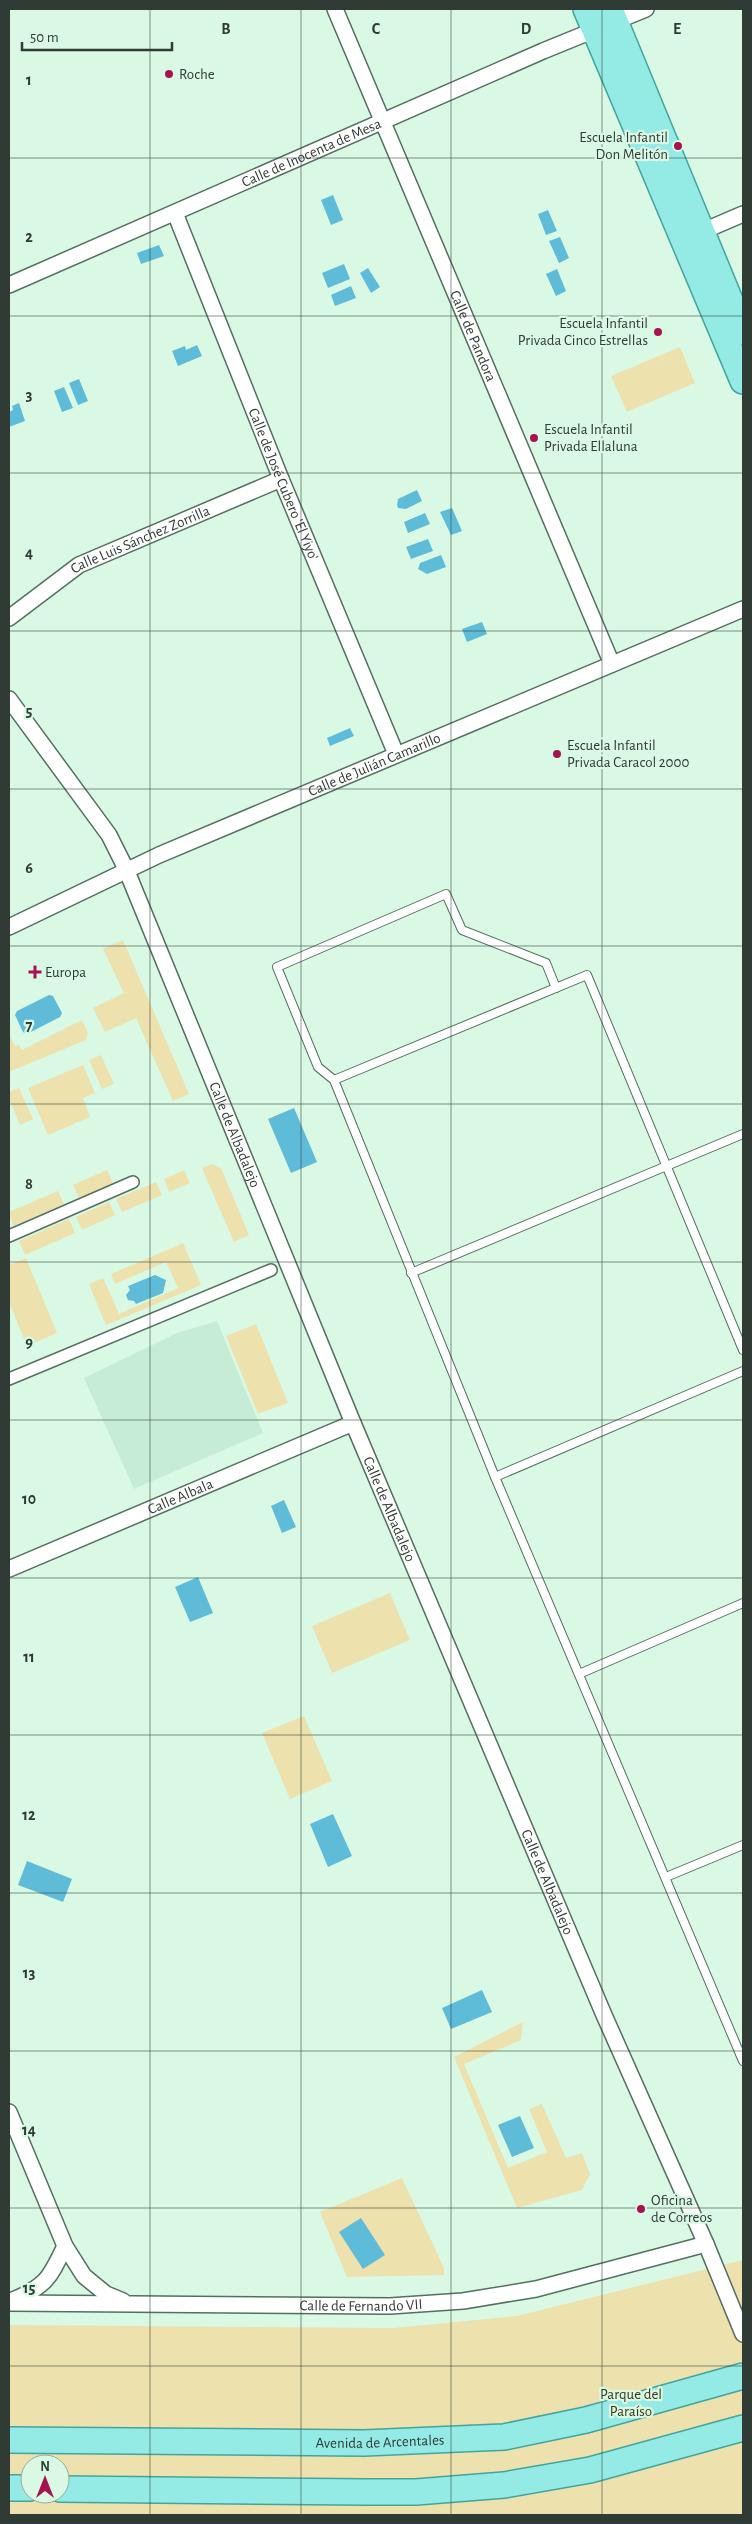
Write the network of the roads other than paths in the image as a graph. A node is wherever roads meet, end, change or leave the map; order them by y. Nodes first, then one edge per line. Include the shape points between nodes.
1 (336, 9) edge
2 (646, 9) edge
3 (601, 17) edge
4 (384, 121) junction
5 (175, 213) junction
6 (743, 214) edge
7 (692, 236) junction
8 (9, 284) edge
9 (743, 332) edge
10 (743, 381) edge
11 (281, 479) junction
12 (743, 609) edge
13 (9, 618) edge
14 (612, 664) junction
15 (9, 699) edge
16 (396, 754) junction
17 (126, 869) junction
18 (9, 928) edge
19 (556, 988) junction
20 (334, 1080) junction
21 (743, 1134) edge
22 (667, 1167) junction
23 (133, 1182) dead end
24 (9, 1236) edge
25 (271, 1270) dead end
26 (411, 1273) junction
27 (743, 1350) edge
28 (743, 1371) edge
29 (9, 1379) edge
30 (352, 1423) junction
31 (495, 1477) junction
32 (9, 1569) edge
33 (743, 1603) edge
34 (579, 1674) junction
35 (743, 1845) edge
36 (666, 1877) junction
37 (743, 2061) edge
38 (9, 2112) edge
39 (706, 2244) junction
40 (65, 2246) junction
41 (9, 2302) edge
42 (131, 2304) junction
43 (743, 2334) edge
44 (743, 2376) edge
45 (743, 2428) edge
46 (9, 2440) edge
47 (70, 2489) edge

1 - 4 street, Calle de Pandora
2 - 3 street, Calle de Inocenta de Mesa
3 - 4 street, Calle de Inocenta de Mesa
3 - 7 main road
4 - 5 street, Calle de Inocenta de Mesa
4 - 14 street, Calle de Pandora
5 - 8 street, Calle de Inocenta de Mesa
5 - 11 street, Calle de José Cubero 'El Yiyo'
6 - 7 street
7 - 9 main road
7 - 10 main road
11 - 13 street, Calle Luis Sánchez Zorrilla via 80,565
11 - 16 street, Calle de José Cubero 'El Yiyo'
12 - 14 street, Calle de Julián Camarillo
14 - 16 street, Calle de Julián Camarillo
15 - 17 street, Calle de Albadalejo via 110,835
16 - 17 street, Calle de Julián Camarillo
17 - 18 street, Calle de Julián Camarillo
17 - 30 street, Calle de Albadalejo
19 - 20 lane
19 - 20 lane via 546,963 462,930 446,894 277,967 318,1067
19 - 22 lane via 587,976
20 - 26 lane
21 - 22 lane
22 - 26 lane
22 - 27 lane
23 - 24 street
25 - 29 street
26 - 31 lane
28 - 31 lane
30 - 32 street, Calle Albala
30 - 39 street, Calle de Albadalejo via 604,2014
31 - 34 lane
33 - 34 lane
34 - 36 lane
35 - 36 lane
36 - 37 lane
38 - 40 street
39 - 42 street, Calle de Fernando VII via 536,2289 463,2301 390,2306
39 - 43 street, Calle de Albadalejo
40 - 41 street via 50,2276 35,2291
40 - 42 street via 84,2276 106,2294
41 - 42 street, Calle de Fernando VII
44 - 46 main road, Avenida de Arcentales via 586,2420 504,2437 373,2443
45 - 47 main road via 590,2470 494,2486 374,2492

